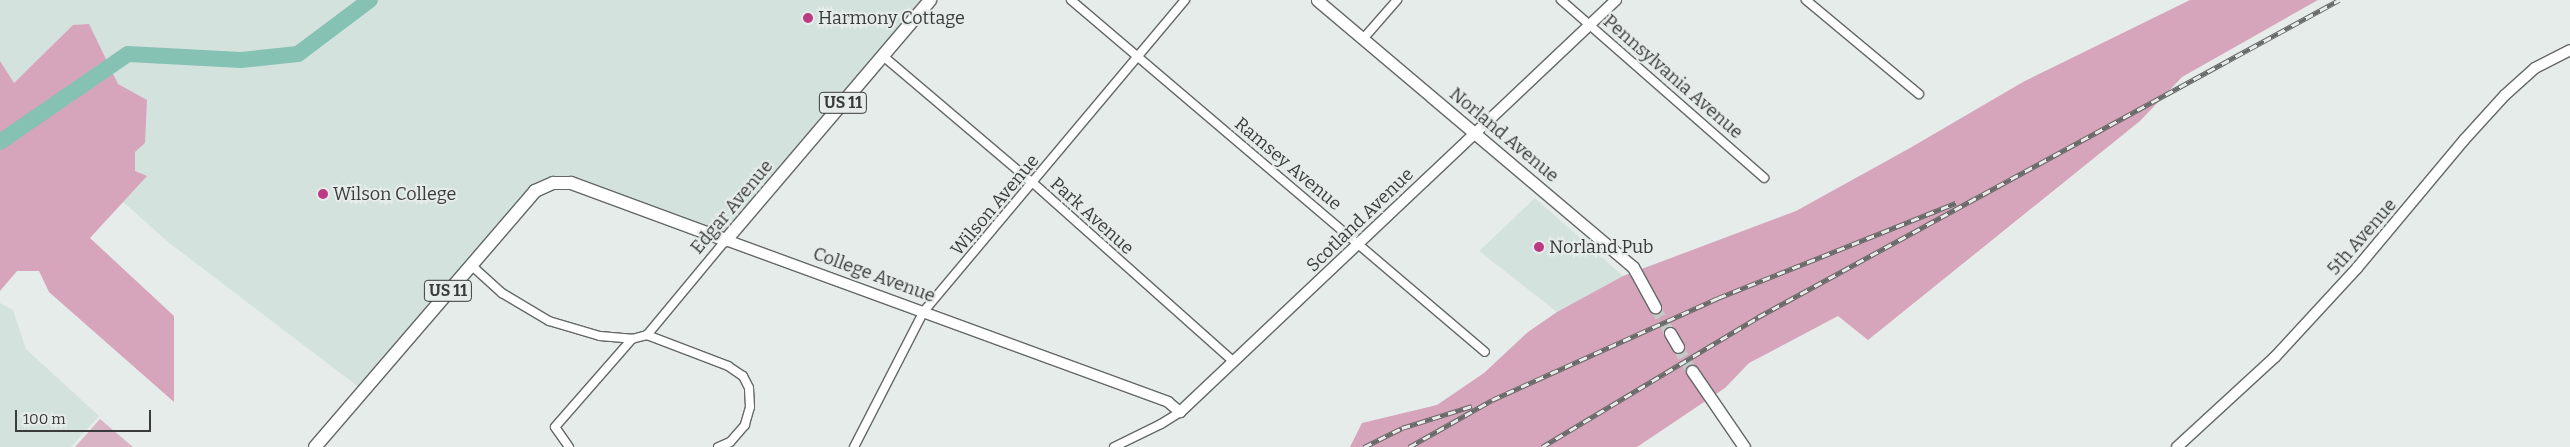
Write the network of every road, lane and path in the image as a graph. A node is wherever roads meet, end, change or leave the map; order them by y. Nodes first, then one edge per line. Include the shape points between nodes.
1 (930, 0) edge
2 (1071, 0) edge
3 (1184, 0) edge
4 (1317, 0) edge
5 (1397, 0) edge
6 (1561, 0) edge
7 (1616, 0) edge
8 (1806, 0) edge
9 (1590, 25) junction
10 (1364, 39) junction
11 (2570, 50) edge
12 (883, 56) junction
13 (1136, 57) junction
14 (1919, 94) dead end
15 (1475, 132) junction
16 (1764, 178) dead end
17 (1033, 184) junction
18 (726, 240) junction
19 (1360, 243) junction
20 (471, 264) junction
21 (1655, 307) tunnel mouth
22 (924, 312) junction
23 (1670, 333) tunnel mouth
24 (647, 335) junction
25 (632, 339) junction
26 (1678, 347) tunnel mouth
27 (1485, 352) dead end
28 (1234, 362) junction
29 (1692, 371) tunnel mouth
30 (1180, 412) junction
31 (732, 444) edge
32 (315, 447) edge
33 (570, 447) edge
34 (718, 447) edge
35 (854, 447) edge
36 (1114, 447) edge
37 (1744, 447) edge
38 (2178, 447) edge

1 - 12 main road, Edgar Avenue / US 11
2 - 13 street, Ramsey Avenue
3 - 13 street, Wilson Avenue
4 - 10 main road, Norland Avenue
5 - 10 street
6 - 9 street, Pennsylvania Avenue
7 - 9 street, Scotland Avenue
8 - 14 street
9 - 15 street, Scotland Avenue
9 - 16 street, Pennsylvania Avenue
10 - 15 main road, Norland Avenue
11 - 38 street, 5th Avenue via 2535,68 2504,95 2357,268 2275,357
12 - 17 street, Park Avenue
12 - 18 main road, Edgar Avenue / US 11
13 - 17 street, Wilson Avenue
13 - 19 street, Ramsey Avenue
15 - 19 street, Scotland Avenue
15 - 21 main road, Norland Avenue via 1633,267
17 - 22 street, Wilson Avenue
17 - 28 street, Park Avenue
18 - 20 main road, College Avenue / US 11 via 577,185 553,183 530,196
18 - 22 street, College Avenue
18 - 24 street, Edgar Avenue
19 - 27 street, Ramsey Avenue
19 - 28 street, Scotland Avenue
20 - 25 street via 502,292 549,321 600,336
20 - 32 main road, US 11
22 - 30 street, College Avenue via 1168,402
22 - 35 street, Wilson Avenue
23 - 26 main road
24 - 25 street
24 - 31 street via 728,366 743,376 749,388 750,407 745,425
25 - 33 street via 555,427
28 - 30 street, Scotland Avenue
29 - 37 main road
30 - 36 street, Scotland Avenue
31 - 34 street

